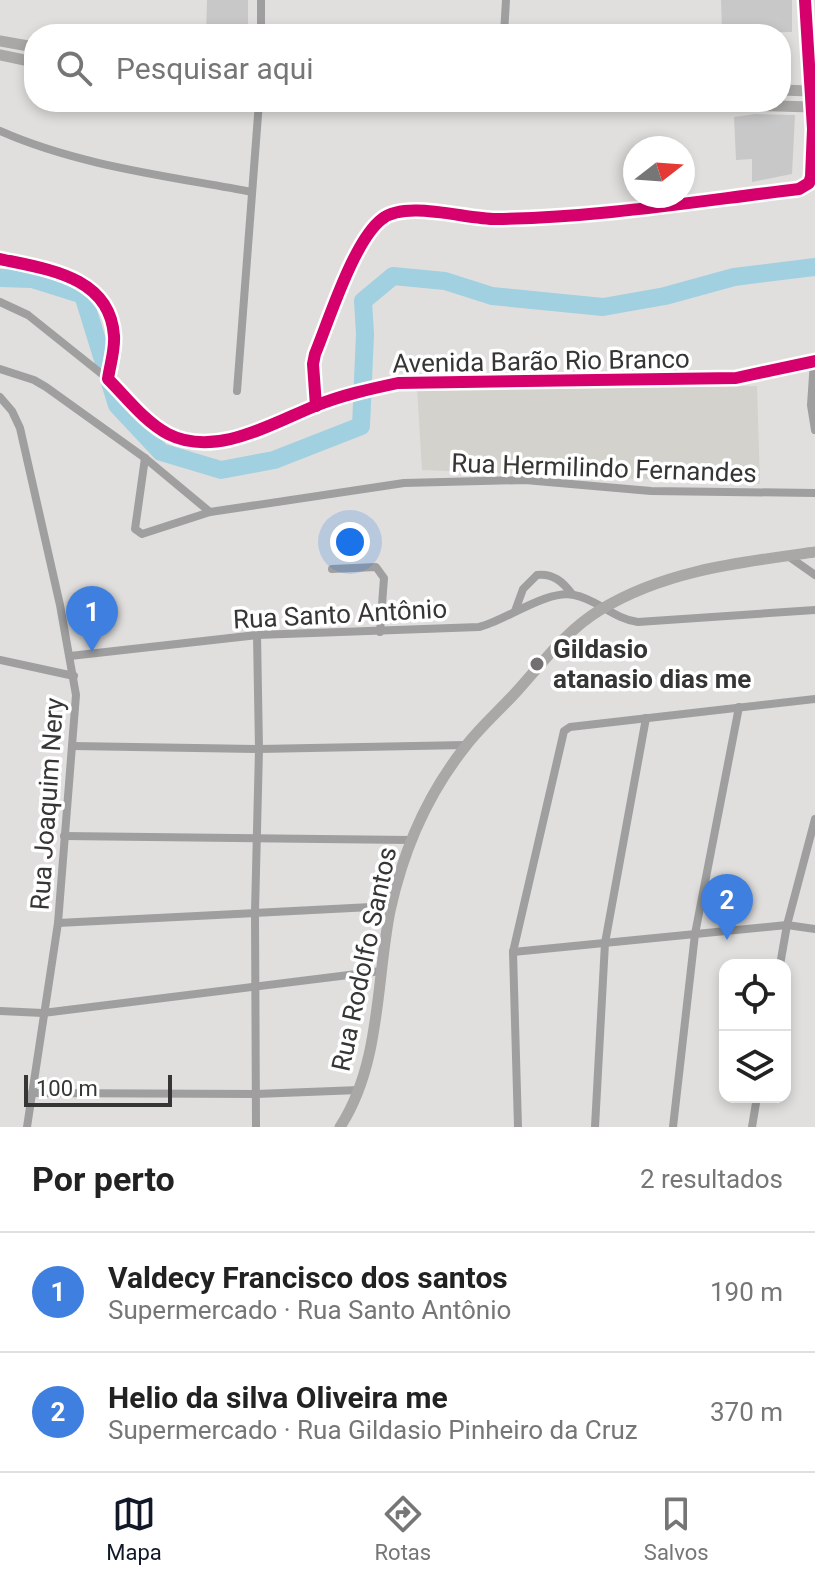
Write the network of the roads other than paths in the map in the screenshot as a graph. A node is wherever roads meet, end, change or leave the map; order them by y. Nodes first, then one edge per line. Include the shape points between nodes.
1 (261, 0) edge
2 (506, 0) edge
3 (805, 0) edge
4 (261, 24) edge
5 (505, 24) edge
6 (0, 41) edge
7 (24, 45) edge
8 (811, 49) edge
9 (0, 55) edge
10 (24, 60) edge
11 (791, 90) edge
12 (810, 91) junction
13 (791, 106) edge
14 (811, 107) junction
15 (258, 112) edge
16 (814, 129) edge
17 (0, 131) edge
18 (252, 192) junction
19 (0, 259) edge
20 (0, 302) edge
21 (814, 361) edge
22 (0, 369) edge
23 (108, 379) junction
24 (237, 391) dead end
25 (0, 397) edge
26 (316, 406) junction
27 (12, 411) junction
28 (0, 415) edge
29 (815, 430) edge
30 (145, 458) junction
31 (815, 493) edge
32 (210, 512) junction
33 (815, 552) edge
34 (788, 556) junction
35 (332, 569) dead end
36 (815, 575) edge
37 (572, 594) junction
38 (602, 608) junction
39 (815, 610) edge
40 (515, 611) junction
41 (380, 632) junction
42 (257, 635) junction
43 (70, 656) junction
44 (0, 660) edge
45 (74, 676) junction
46 (815, 699) edge
47 (739, 707) junction
48 (646, 718) junction
49 (466, 745) junction
50 (73, 746) junction
51 (259, 749) junction
52 (815, 819) edge
53 (64, 836) junction
54 (257, 840) junction
55 (410, 840) junction
56 (391, 906) junction
57 (255, 912) junction
58 (58, 923) junction
59 (787, 925) junction
60 (815, 929) edge
61 (695, 934) junction
62 (605, 943) junction
63 (513, 952) junction
64 (781, 959) edge
65 (381, 971) junction
66 (256, 986) junction
67 (0, 1011) edge
68 (43, 1013) junction
69 (359, 1090) junction
70 (32, 1093) junction
71 (256, 1094) junction
72 (756, 1103) edge
73 (27, 1127) edge
74 (256, 1127) edge
75 (340, 1127) edge
76 (518, 1127) edge
77 (595, 1127) edge
78 (673, 1127) edge
79 (752, 1127) edge

1 - 4 street
2 - 5 street
3 - 8 main road
6 - 7 main road
8 - 12 main road
9 - 10 main road
11 - 12 main road
12 - 14 main road
13 - 14 main road
14 - 16 street
15 - 18 street
16 - 26 street via 811,177 799,189 635,210 494,219 392,213 361,243 315,354
17 - 18 street via 70,157
18 - 24 street
19 - 23 street via 68,275 98,297 113,325
20 - 23 street, Avenida Barão Rio Branco via 28,315
21 - 26 street, Avenida Barão Rio Branco via 736,378 420,380 363,390
21 - 29 street
22 - 30 street via 46,387
23 - 26 street, Avenida Barão Rio Branco via 154,424 180,439 228,439
25 - 27 street, Rua Joaquim Nery
27 - 28 street
27 - 43 street, Rua Joaquim Nery via 43,524
30 - 32 street
30 - 32 street, Rua Hermilindo Fernandes via 137,533
31 - 32 street, Rua Hermilindo Fernandes via 461,481 404,483
33 - 34 main road, Rua Rodolfo Santos
34 - 36 street
34 - 38 main road, Rua Rodolfo Santos via 677,576
35 - 41 street via 380,570
37 - 38 street
37 - 40 street, Rua Santo Antônio
37 - 40 street via 558,579 537,575 523,589
38 - 39 street via 638,622
38 - 49 main road, Rua Rodolfo Santos via 561,641
40 - 41 street, Rua Santo Antônio via 479,627
41 - 42 street, Rua Santo Antônio
42 - 43 street, Rua Santo Antônio
42 - 51 street
43 - 45 street, Rua Joaquim Nery
44 - 45 street
45 - 50 street, Rua Joaquim Nery
46 - 47 street
47 - 48 street
47 - 61 street
48 - 62 street
48 - 63 street via 570,727 562,735
49 - 51 street
49 - 55 main road, Rua Rodolfo Santos
50 - 51 street
50 - 53 street, Rua Joaquim Nery
51 - 54 street
52 - 59 street
53 - 54 street
53 - 58 street, Rua Joaquim Nery
54 - 55 street
54 - 57 street
55 - 56 main road, Rua Rodolfo Santos
56 - 57 street
56 - 65 main road, Rua Rodolfo Santos
57 - 58 street
57 - 66 street
58 - 68 street, Rua Joaquim Nery
59 - 60 street
59 - 61 street
59 - 64 street
61 - 62 street
61 - 78 street
62 - 63 street
62 - 77 street
63 - 76 street
65 - 66 street
65 - 69 main road, Rua Rodolfo Santos
66 - 68 street
66 - 71 street
67 - 68 street
68 - 70 street, Rua Joaquim Nery
69 - 71 street
69 - 75 main road, Rua Rodolfo Santos
70 - 71 street
70 - 73 street, Rua Joaquim Nery
71 - 74 street
72 - 79 street

